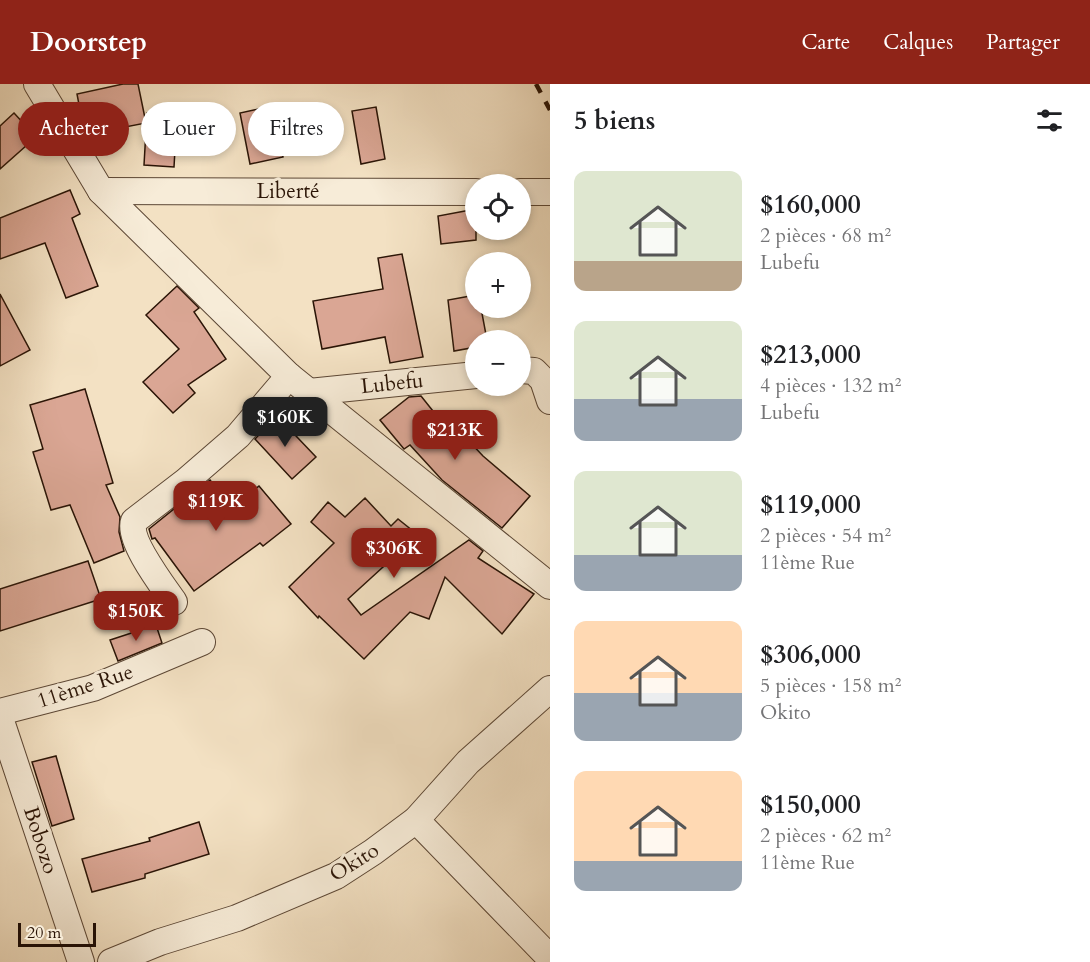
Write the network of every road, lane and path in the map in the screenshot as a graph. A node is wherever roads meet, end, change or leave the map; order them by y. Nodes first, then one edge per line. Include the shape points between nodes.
1 (37, 84) edge
2 (101, 191) junction
3 (465, 192) edge
4 (531, 192) edge
5 (550, 192) edge
6 (531, 371) edge
7 (289, 376) junction
8 (465, 376) edge
9 (309, 392) junction
10 (550, 400) edge
11 (550, 586) edge
12 (174, 602) dead end
13 (202, 642) dead end
14 (550, 688) edge
15 (0, 712) edge
16 (0, 718) edge
17 (416, 820) junction
18 (550, 957) edge
19 (81, 962) edge
20 (111, 962) edge

1 - 2 street
2 - 3 street, Liberté
2 - 7 street
4 - 5 street
6 - 10 street via 543,380
7 - 9 street
7 - 12 street via 238,436 134,521 131,527 135,540
8 - 9 street, Lubefu
9 - 11 street
13 - 15 street, 11ème Rue via 93,688
14 - 17 street, Okito via 468,762
16 - 19 street, Bobozo
17 - 18 street
17 - 20 street, Okito via 336,876 237,918

